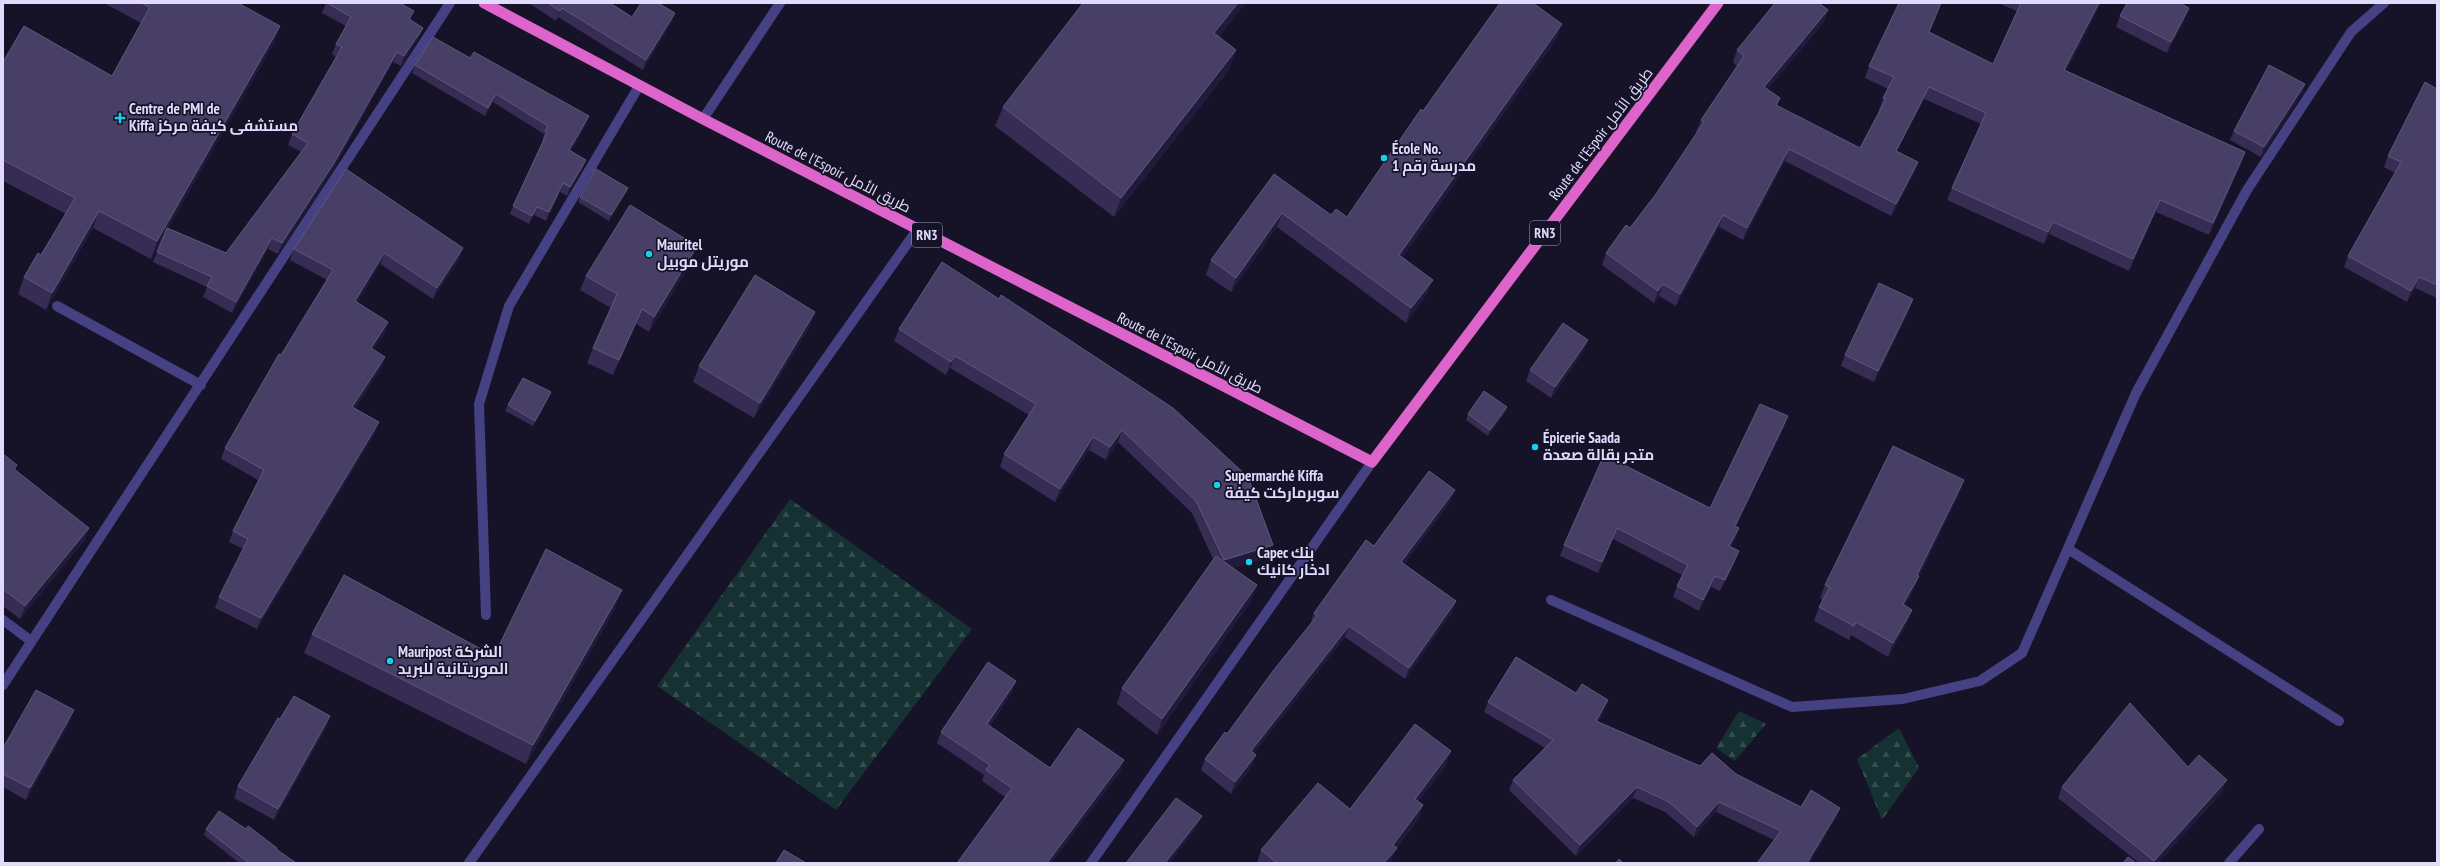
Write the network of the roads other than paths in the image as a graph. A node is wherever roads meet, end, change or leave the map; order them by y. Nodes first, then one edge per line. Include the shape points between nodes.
1 (450, 3) edge
2 (484, 3) edge
3 (780, 3) edge
4 (1718, 3) edge
5 (2384, 3) edge
6 (639, 86) junction
7 (703, 120) junction
8 (917, 230) junction
9 (57, 306) edge
10 (201, 386) junction
11 (1372, 462) junction
12 (2068, 549) junction
13 (1552, 600) dead end
14 (486, 615) dead end
15 (3, 620) edge
16 (31, 641) junction
17 (3, 685) edge
18 (2339, 721) dead end
19 (2259, 829) dead end
20 (469, 863) edge
21 (1090, 863) edge
22 (2229, 863) edge

1 - 10 street
2 - 6 highway, Route de l’Espoir طريق الأمل / RN3
3 - 7 street
4 - 11 highway, Route de l’Espoir طريق الأمل / RN3
5 - 12 street via 2352,32 2247,190 2136,393
6 - 7 highway, Route de l’Espoir طريق الأمل / RN3
6 - 14 street via 509,306 479,404
7 - 8 highway, Route de l’Espoir طريق الأمل / RN3
8 - 11 highway, Route de l’Espoir طريق الأمل / RN3
8 - 20 street
9 - 10 street
10 - 16 street
11 - 21 street
12 - 13 street via 2022,653 1980,682 1903,699 1792,708
12 - 18 street
15 - 16 street
16 - 17 street
19 - 22 street

